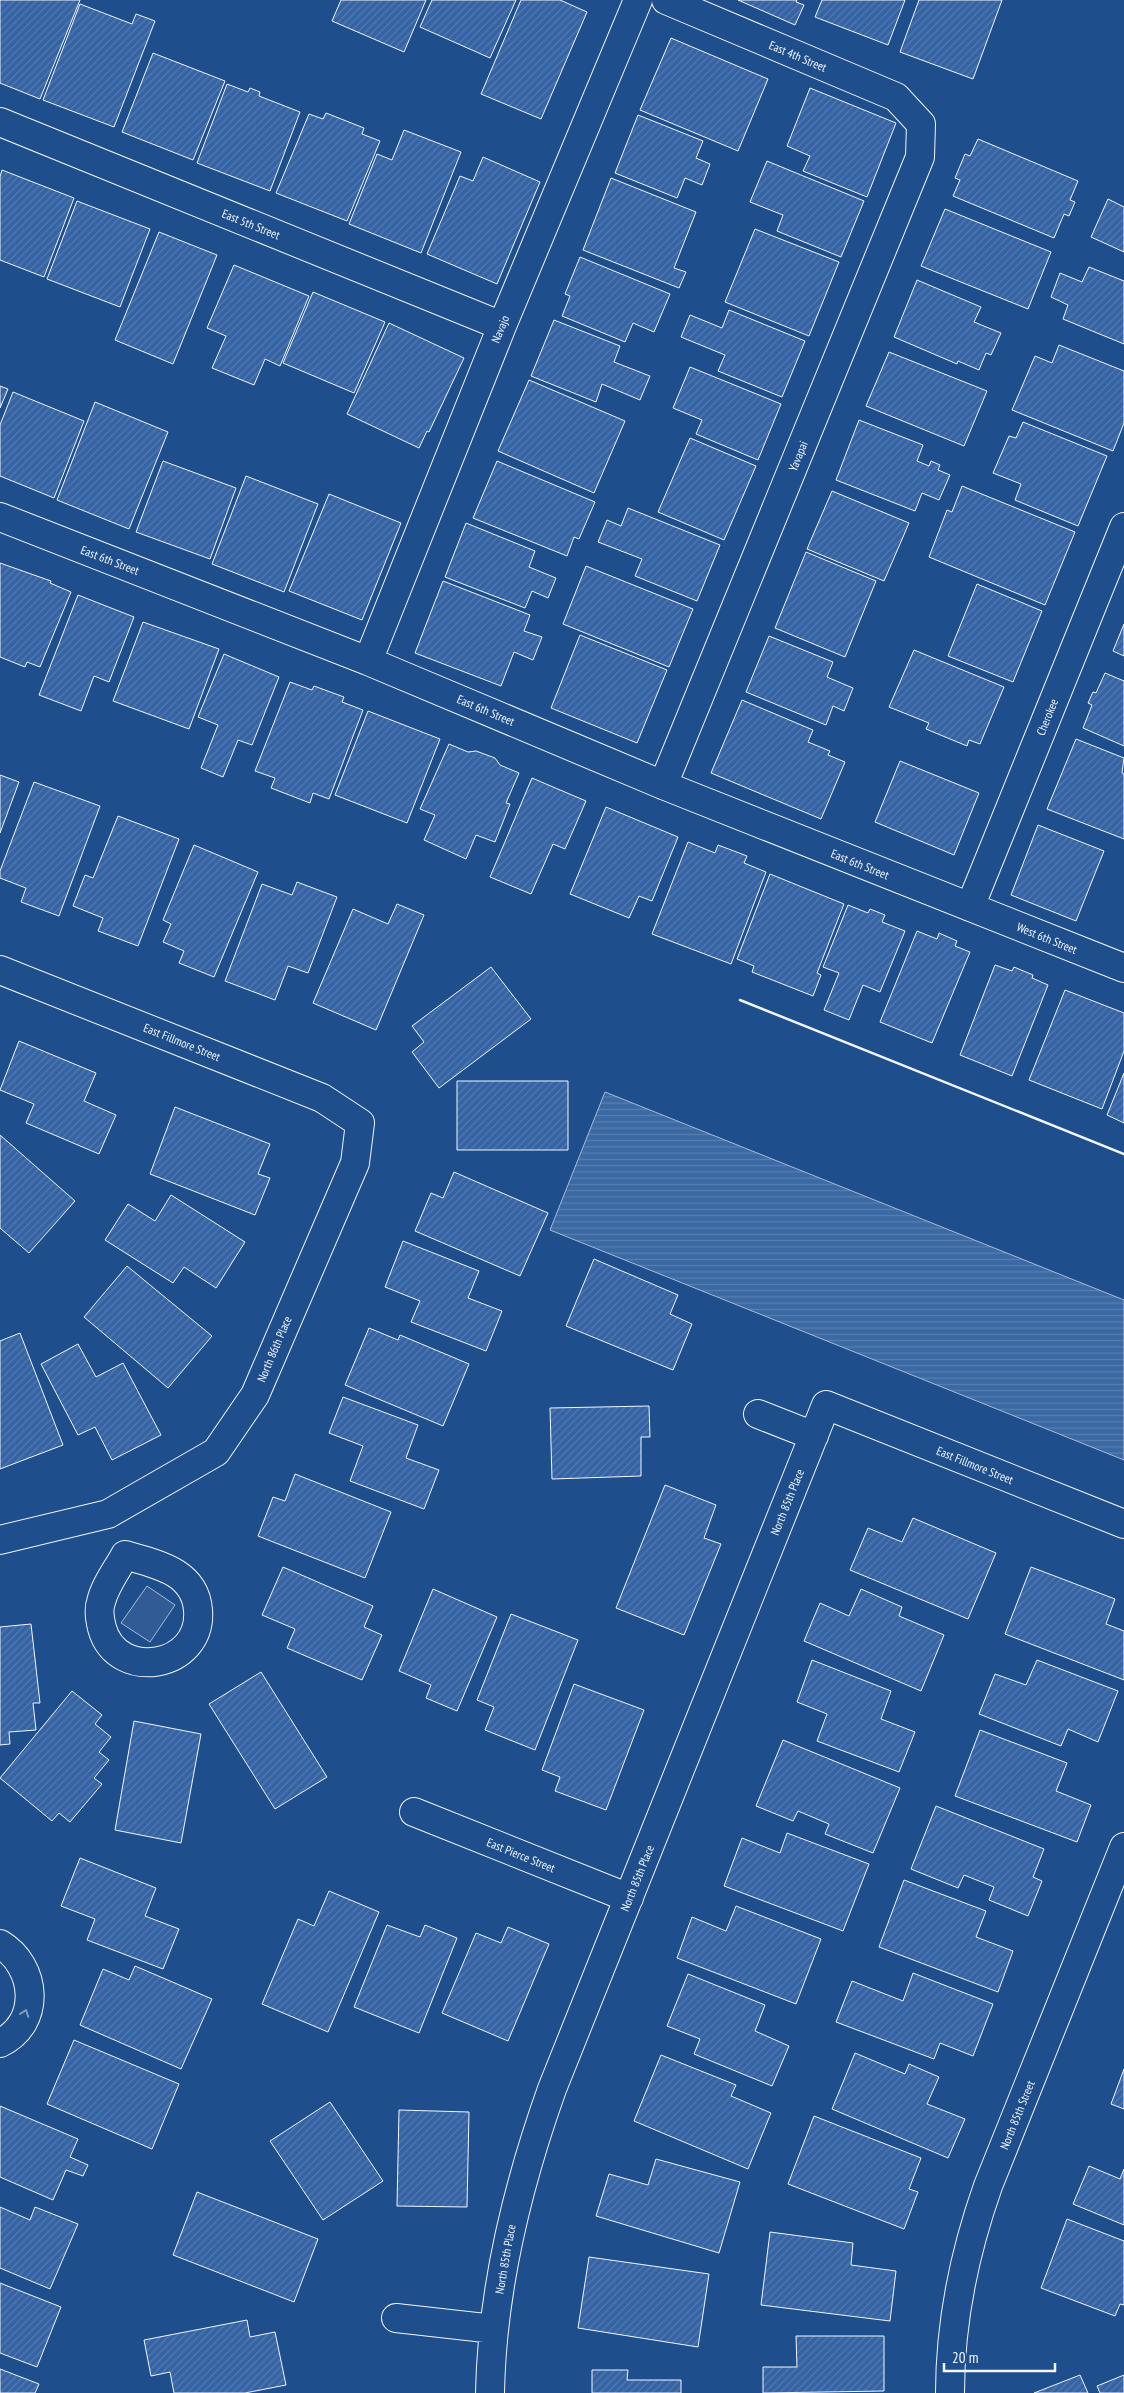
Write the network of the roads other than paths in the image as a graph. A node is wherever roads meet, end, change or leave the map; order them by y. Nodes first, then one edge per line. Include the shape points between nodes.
1 (638, 0) edge
2 (666, 0) edge
3 (0, 122) edge
4 (921, 124) joint
5 (502, 326) junction
6 (0, 516) edge
7 (1124, 527) edge
8 (368, 661) junction
9 (663, 785) junction
10 (970, 907) junction
11 (1124, 968) edge
12 (0, 970) edge
13 (360, 1123) joint
14 (826, 1405) joint
15 (758, 1414) dead end
16 (814, 1436) junction
17 (108, 1514) junction
18 (1124, 1524) edge
19 (0, 1540) edge
20 (125, 1555) dead end
21 (414, 1812) dead end
22 (1124, 1847) edge
23 (629, 1898) junction
24 (0, 1944) edge
25 (0, 2043) edge
26 (396, 2318) dead end
27 (494, 2329) junction
28 (490, 2393) edge
29 (950, 2393) edge

1 - 5 street, Navajo
2 - 4 street, East 4th Street via 896,98
3 - 5 street, East 5th Street
4 - 9 street, Yavapai via 920,157
5 - 8 street, Navajo
6 - 8 street, East 6th Street
7 - 10 street, Cherokee
8 - 9 street, East 6th Street
9 - 10 street, East 6th Street
10 - 11 street, West 6th Street
12 - 13 street, East Fillmore Street via 322,1098
13 - 17 street, North 86th Place via 354,1163 255,1395 216,1452
14 - 16 street, North 85th Place
14 - 18 street, East Fillmore Street
15 - 16 street
16 - 23 street, North 85th Place
17 - 19 street, North 86th Place
17 - 20 street
21 - 23 street, East Pierce Street
22 - 29 street, North 85th Street via 973,2229 954,2318
23 - 27 street, North 85th Place via 533,2144 506,2249
25 -> 24 street via 19,2027 28,2011 30,1992 26,1973 16,1957
26 - 27 street
27 - 28 street, North 85th Place

